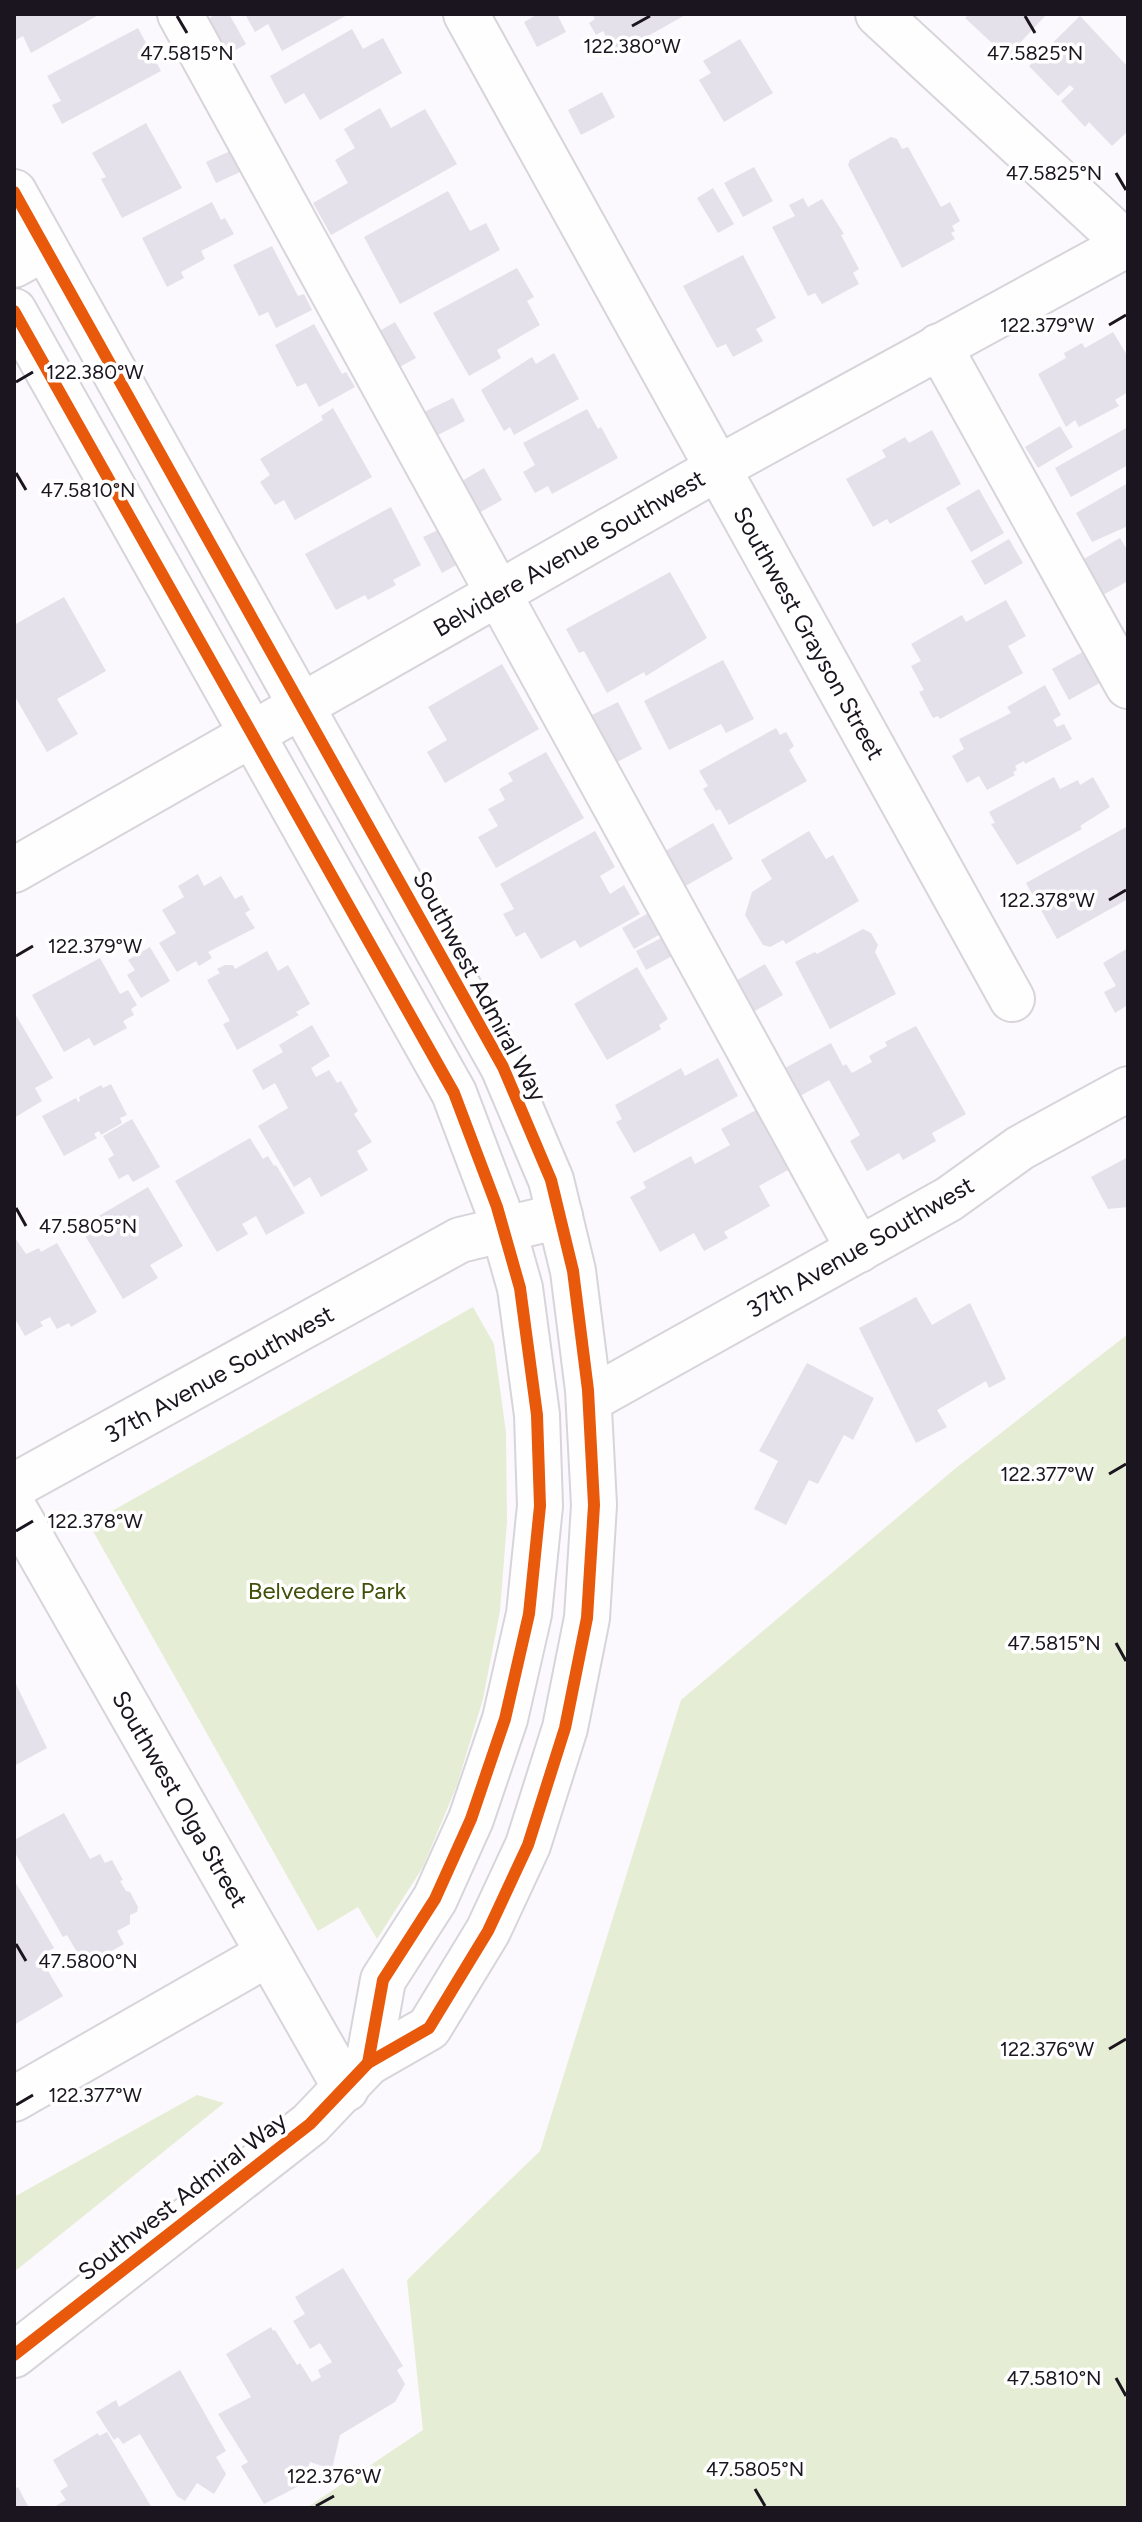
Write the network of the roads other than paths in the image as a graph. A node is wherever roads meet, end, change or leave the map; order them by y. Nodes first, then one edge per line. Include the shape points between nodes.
1 (180, 14) edge
2 (466, 14) edge
3 (878, 14) edge
4 (14, 192) edge
5 (1128, 244) edge
6 (30, 256) edge
7 (14, 311) edge
8 (939, 346) junction
9 (718, 468) junction
10 (497, 593) junction
11 (1128, 686) edge
12 (301, 705) junction
13 (252, 733) junction
14 (14, 870) edge
15 (1012, 999) dead end
16 (1128, 1089) edge
17 (560, 1216) junction
18 (504, 1230) junction
19 (859, 1250) junction
20 (589, 1400) junction
21 (14, 1486) edge
22 (14, 1508) edge
23 (268, 1954) junction
24 (357, 2076) junction
25 (14, 2099) edge
26 (14, 2355) edge

1 - 10 street
2 - 9 street, Southwest Grayson Street
3 - 5 street
4 - 6 street, Southwest Admiral Way
5 - 8 street, Belvidere Avenue Southwest
6 - 12 street, Southwest Admiral Way
7 - 13 street
8 - 9 street, Belvidere Avenue Southwest
8 - 11 street
9 - 10 street, Belvidere Avenue Southwest
9 - 15 street, Southwest Grayson Street
10 - 12 street, Belvidere Avenue Southwest
10 - 19 street
12 - 13 street, Belvidere Avenue Southwest
12 - 17 street, Southwest Admiral Way via 503,1067 551,1180
13 - 14 street, Belvidere Avenue Southwest
13 - 18 street via 454,1093
16 - 19 street, 37th Avenue Southwest via 1020,1148 949,1199
17 - 18 street, 37th Avenue Southwest
17 - 20 street, Southwest Admiral Way via 573,1271
18 - 21 street, 37th Avenue Southwest via 460,1240
18 - 24 street via 520,1288 537,1415 540,1506 529,1614 505,1719 471,1819 435,1899 383,1980
19 - 20 street, 37th Avenue Southwest
20 - 24 street, Southwest Admiral Way via 594,1505 587,1618 565,1728 528,1845 488,1931 429,2028
22 - 23 street, Southwest Olga Street
23 - 24 street, Southwest Olga Street
23 - 25 street
24 - 26 street, Southwest Admiral Way via 310,2124

